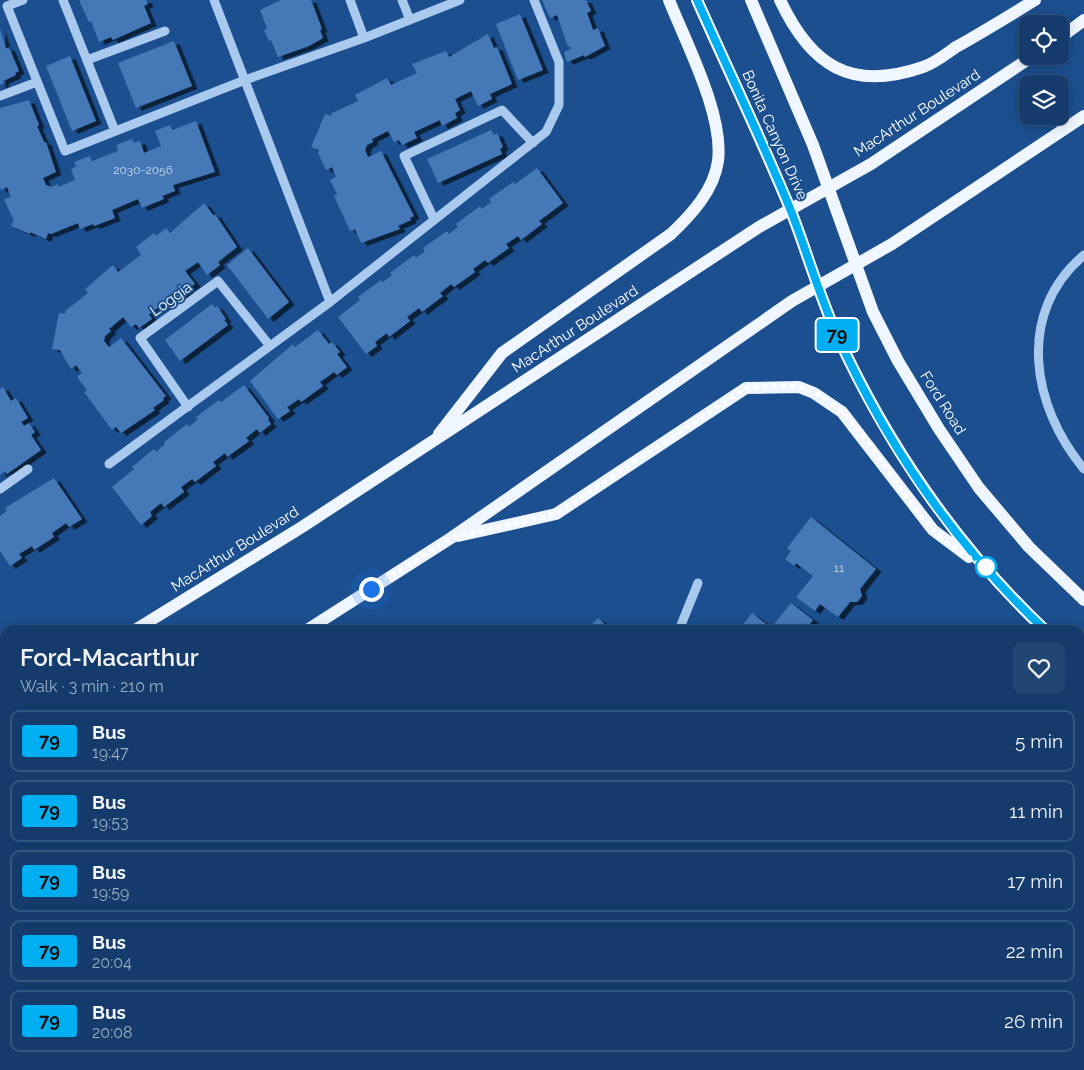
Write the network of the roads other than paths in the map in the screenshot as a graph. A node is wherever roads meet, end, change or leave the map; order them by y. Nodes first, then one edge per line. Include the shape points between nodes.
1 (23, 0) edge
2 (63, 0) edge
3 (214, 0) edge
4 (350, 0) edge
5 (402, 0) edge
6 (460, 0) edge
7 (534, 0) edge
8 (669, 0) edge
9 (697, 0) edge
10 (751, 0) edge
11 (780, 0) edge
12 (1035, 0) edge
13 (410, 20) junction
14 (1084, 20) edge
15 (165, 31) dead end
16 (1069, 31) edge
17 (364, 38) junction
18 (87, 60) junction
19 (1019, 65) edge
20 (245, 80) junction
21 (37, 82) junction
22 (0, 96) edge
23 (1084, 116) edge
24 (115, 132) junction
25 (533, 143) junction
26 (829, 189) junction
27 (790, 210) junction
28 (434, 219) junction
29 (1084, 254) edge
30 (855, 266) junction
31 (818, 285) junction
32 (330, 302) junction
33 (270, 346) junction
34 (188, 407) junction
35 (432, 443) junction
36 (110, 464) dead end
37 (28, 469) dead end
38 (1084, 469) edge
39 (0, 489) edge
40 (451, 538) junction
41 (993, 574) junction
42 (698, 583) dead end
43 (1084, 600) edge
44 (143, 625) edge
45 (315, 625) edge
46 (681, 625) edge
47 (1040, 625) edge

1 - 21 street via 7,6
2 - 18 street
3 - 20 street
4 - 17 street
5 - 13 street
6 - 13 street
7 - 25 street via 559,62 559,105 546,132
8 - 35 main road via 709,98 718,143 718,160 711,184 688,217 671,234 502,353
9 - 27 main road, Bonita Canyon Drive
10 - 26 main road, Bonita Canyon Drive
11 - 12 main road via 792,26 820,59 855,76 889,75 925,66
13 - 17 street
14 - 16 main road
15 - 18 street
17 - 20 street
18 - 24 street
19 - 26 main road, MacArthur Boulevard
20 - 24 street
20 - 32 street
21 - 22 street
21 - 24 street via 65,151
23 - 30 main road
25 - 28 street
25 - 28 street via 502,110 404,156
26 - 27 main road, MacArthur Boulevard
26 - 30 main road, Ford Road
27 - 31 main road, Bonita Canyon Drive
27 - 35 main road, MacArthur Boulevard via 759,227
28 - 32 street
29 - 38 street via 1060,280 1046,305 1038,362 1051,419 1067,448
30 - 31 main road
30 - 43 main road, Ford Road via 873,312 898,361 979,488 1029,546
31 - 40 main road
31 - 41 main road via 836,333 892,439 966,545
32 - 33 street
33 - 34 street
33 - 34 street, Loggia via 218,281 140,338
34 - 36 street
35 - 44 main road, MacArthur Boulevard
37 - 39 street
40 - 41 main road via 556,514 746,388 800,387 842,412 933,530
40 - 45 main road
41 - 47 main road
42 - 46 street

